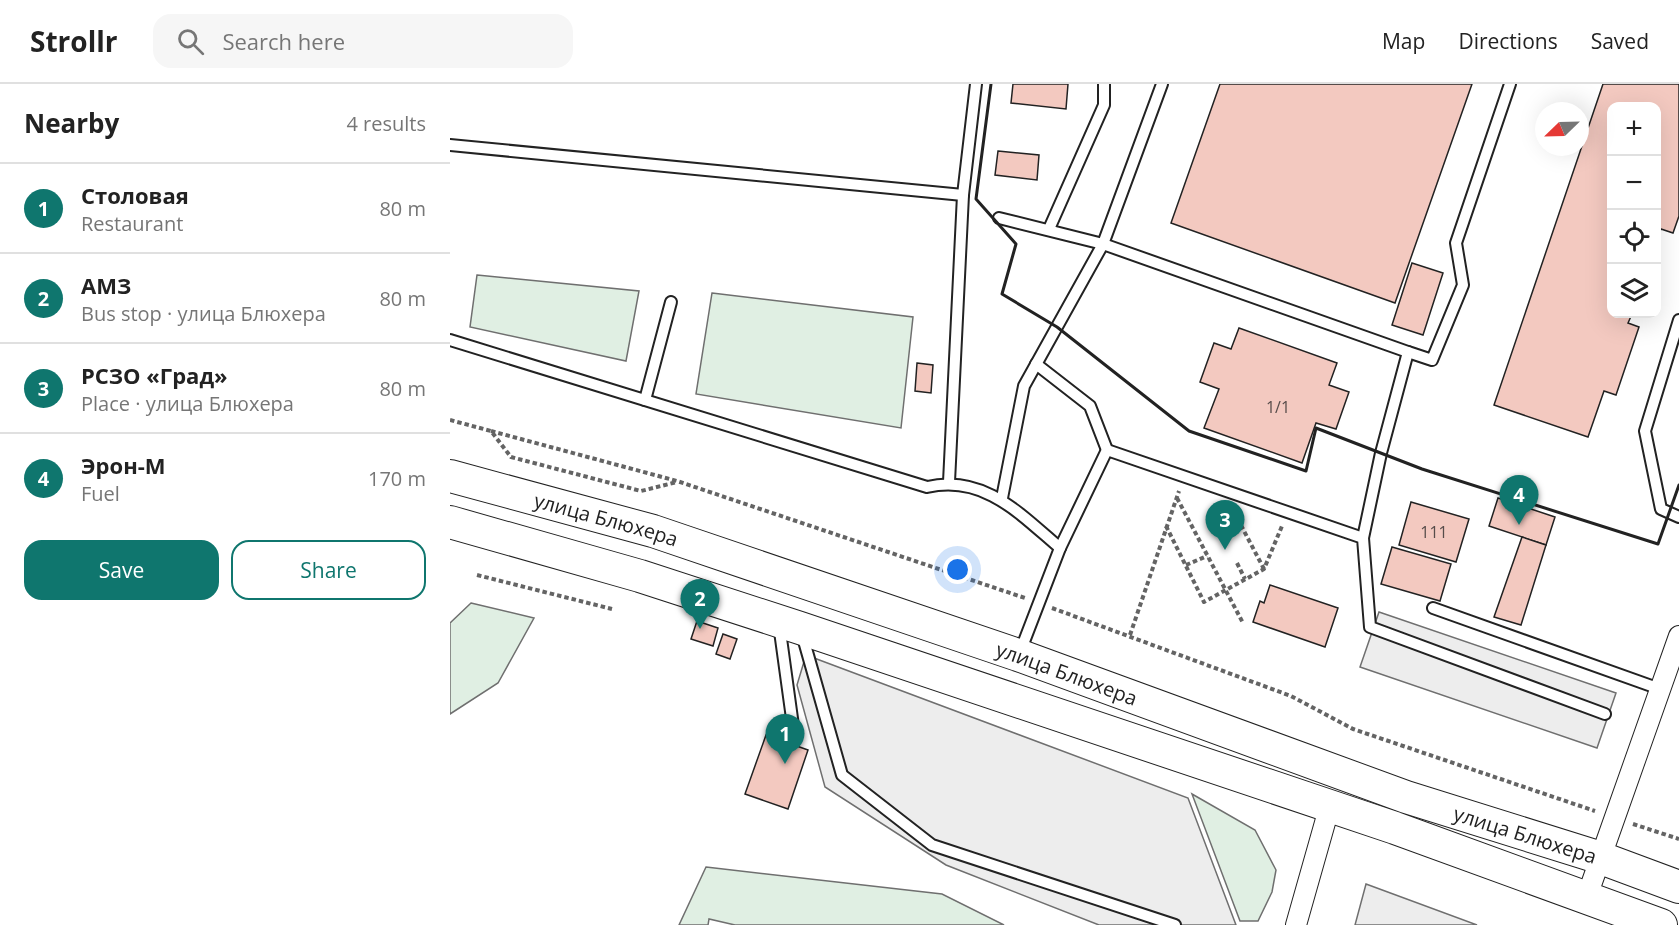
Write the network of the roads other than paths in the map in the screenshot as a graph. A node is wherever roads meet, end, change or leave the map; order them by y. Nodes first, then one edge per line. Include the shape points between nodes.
1 (976, 84) edge
2 (1104, 84) edge
3 (1162, 84) edge
4 (1510, 84) edge
5 (450, 145) edge
6 (963, 195) junction
7 (999, 218) dead end
8 (1049, 229) junction
9 (1103, 244) junction
10 (671, 302) dead end
11 (1679, 320) edge
12 (450, 340) edge
13 (1408, 352) junction
14 (1036, 364) junction
15 (645, 400) junction
16 (1107, 450) junction
17 (450, 476) edge
18 (949, 482) junction
19 (1002, 498) junction
20 (1679, 517) edge
21 (450, 522) edge
22 (1363, 538) junction
23 (1060, 548) junction
24 (1433, 608) dead end
25 (789, 624) junction
26 (1679, 636) edge
27 (1018, 655) junction
28 (1660, 689) junction
29 (1605, 714) dead end
30 (794, 733) dead end
31 (1339, 773) junction
32 (1330, 805) junction
33 (1600, 858) junction
34 (1679, 887) edge
35 (1586, 898) junction
36 (1175, 925) edge
37 (1296, 925) edge
38 (1661, 925) edge

1 - 6 lane
2 - 8 lane via 1104,105
3 - 9 lane
4 - 13 lane via 1456,243 1463,285 1432,360
5 - 6 lane
6 - 18 lane
7 - 8 lane
8 - 9 lane
9 - 13 lane
9 - 14 lane
10 - 15 lane
11 - 20 lane via 1645,431 1661,509
12 - 15 lane
13 - 22 lane
14 - 16 lane via 1090,406
14 - 19 lane via 1024,386
15 - 18 lane via 927,487
16 - 22 lane
16 - 23 lane
17 - 27 main road, улица Блюхера via 653,531
18 - 19 lane
19 - 23 lane
21 - 25 main road, улица Блюхера
22 - 29 lane via 1370,627
23 - 27 lane
24 - 28 lane
25 - 30 lane
25 - 32 main road, улица Блюхера
25 - 36 lane via 842,775 932,845
26 - 28 street
27 - 31 main road, улица Блюхера
28 - 33 street
31 - 32 main road
31 - 33 main road, улица Блюхера
32 - 35 main road, улица Блюхера
32 - 37 street
33 - 34 main road, улица Блюхера
33 - 35 street
35 - 38 main road, улица Блюхера

